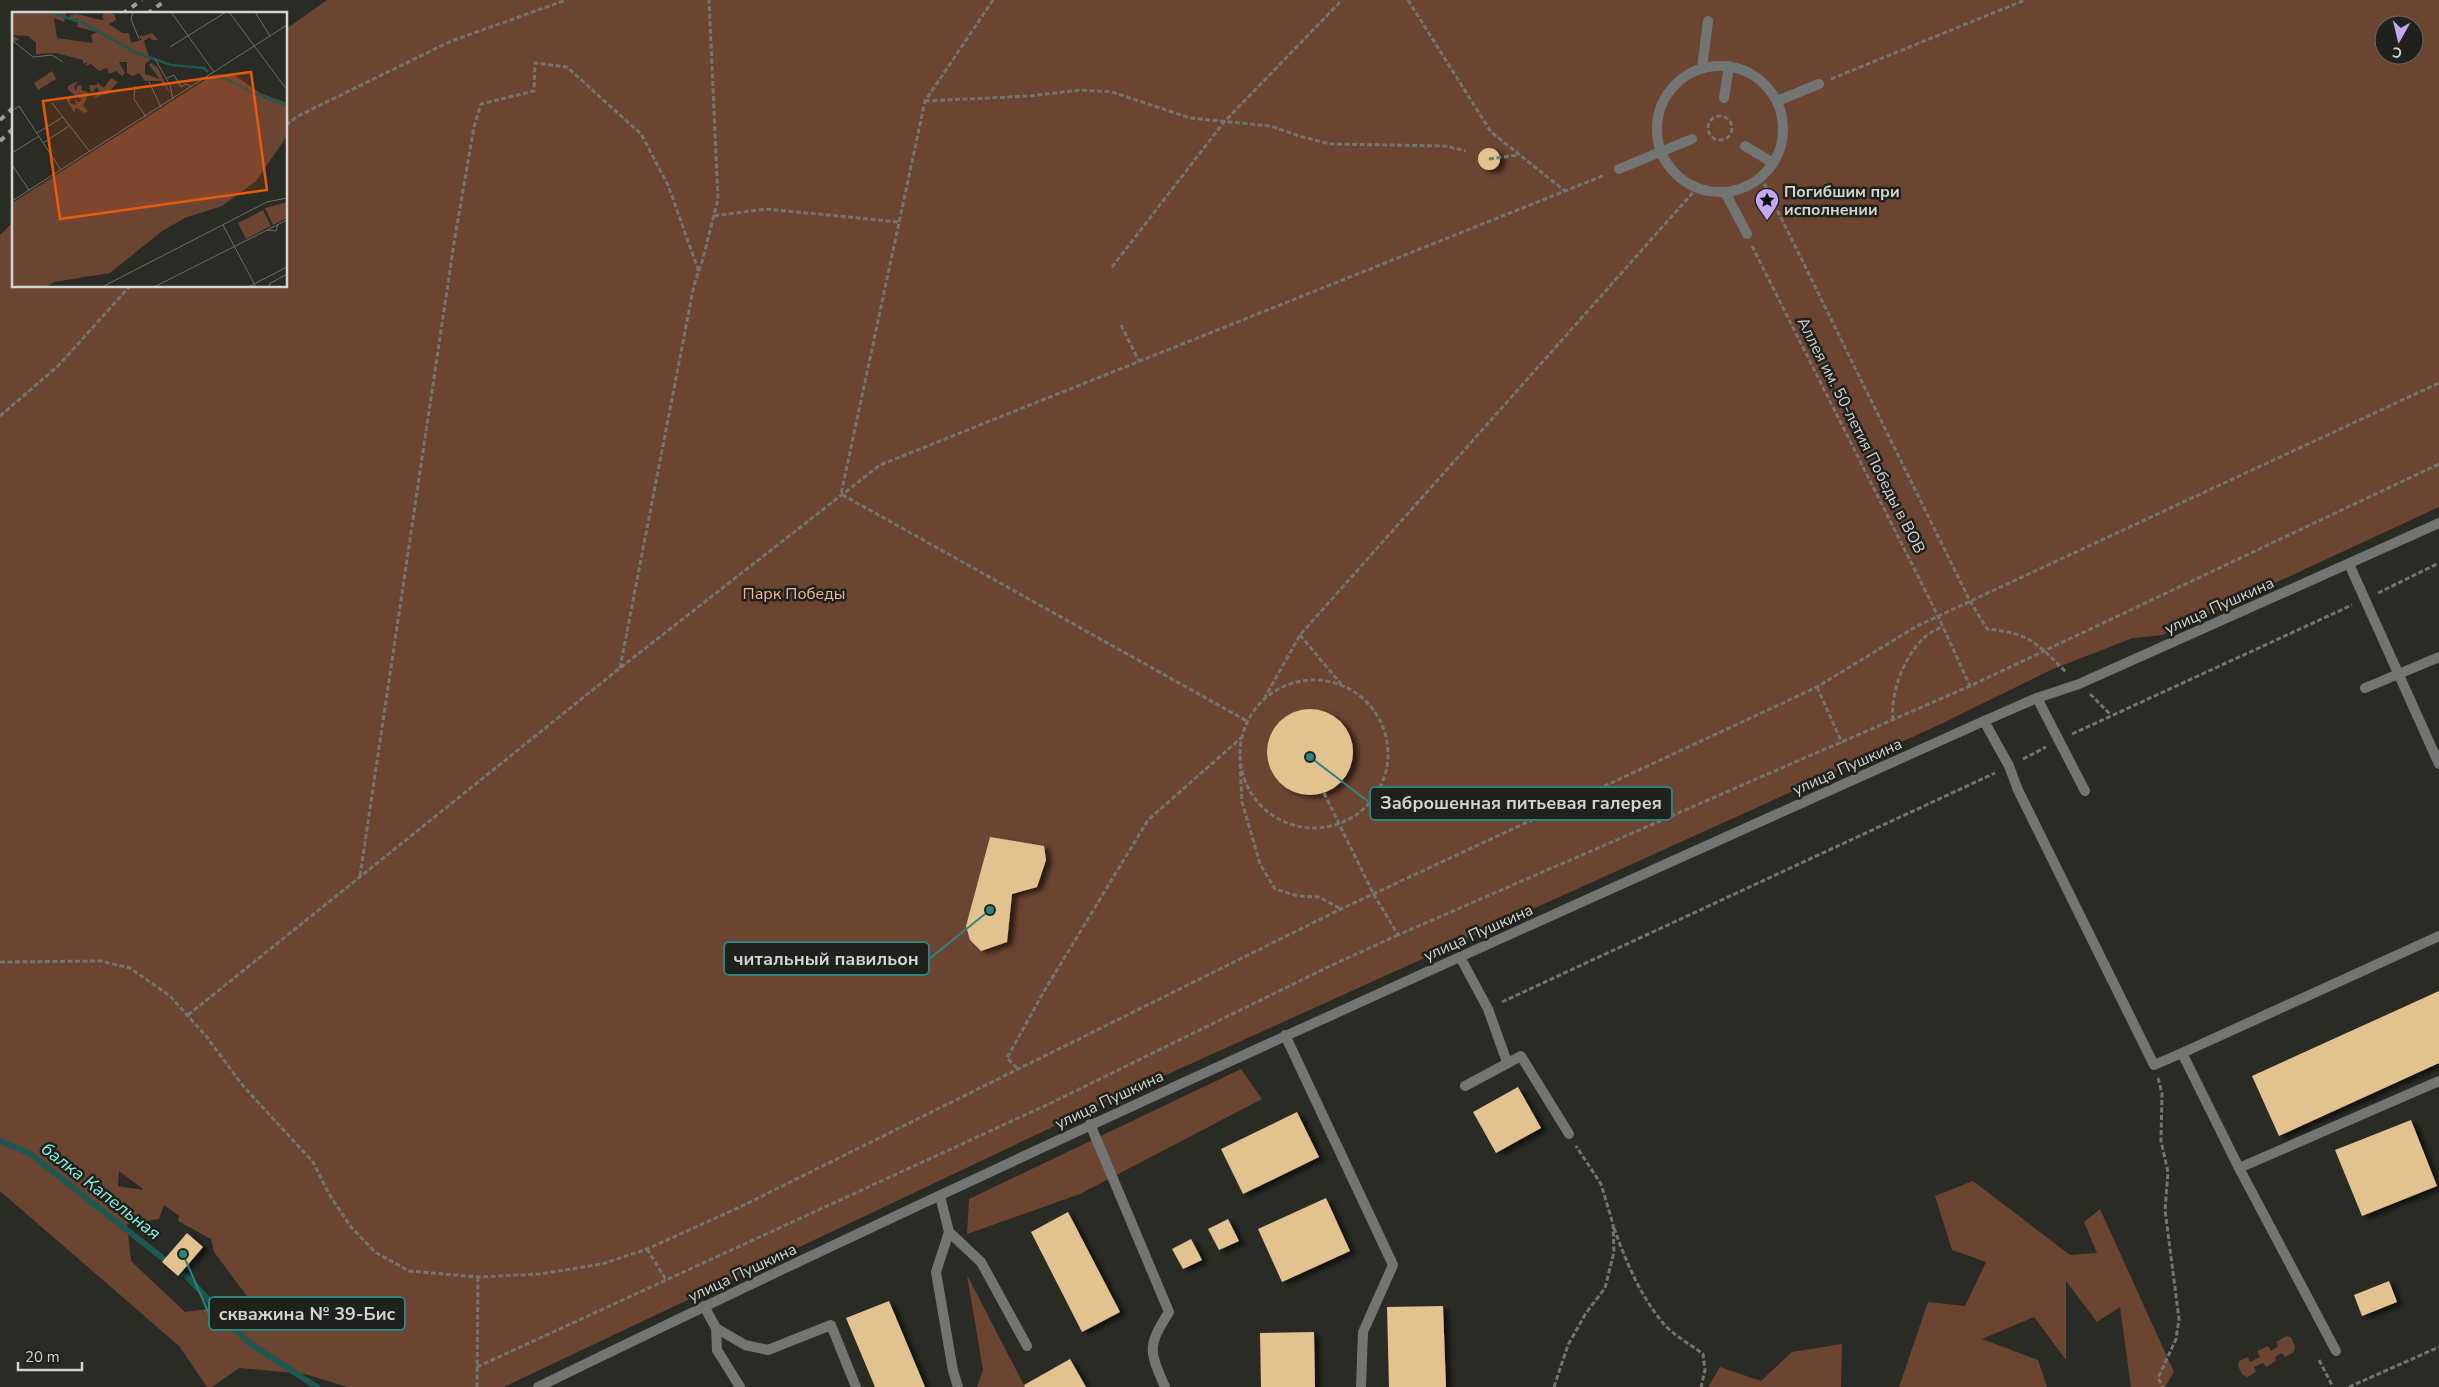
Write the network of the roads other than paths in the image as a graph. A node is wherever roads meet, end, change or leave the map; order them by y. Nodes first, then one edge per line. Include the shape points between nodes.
1 (1708, 21) dead end
2 (1729, 66) junction
3 (1702, 68) junction
4 (1819, 84) road end
5 (1724, 98) dead end
6 (1777, 101) junction
7 (1692, 139) dead end
8 (1745, 146) dead end
9 (1660, 150) junction
10 (1773, 164) junction
11 (1619, 169) road end
12 (1725, 192) junction
13 (1747, 234) road end
14 (2439, 523) edge
15 (2349, 564) junction
16 (2439, 656) edge
17 (2400, 674) junction
18 (2365, 688) dead end
19 (2037, 698) junction
20 (1984, 721) junction
21 (2439, 764) edge
22 (2085, 791) dead end
23 (2439, 936) edge
24 (1460, 956) junction
25 (1285, 1035) junction
26 (2182, 1053) junction
27 (1507, 1062) junction
28 (2439, 1080) edge
29 (1465, 1086) dead end
30 (1090, 1124) junction
31 (1569, 1134) road end
32 (2239, 1168) junction
33 (940, 1196) junction
34 (949, 1232) junction
35 (704, 1306) junction
36 (716, 1328) junction
37 (1027, 1346) dead end
38 (2336, 1352) dead end
39 (538, 1387) edge
40 (740, 1387) edge
41 (856, 1387) edge
42 (958, 1387) edge
43 (1165, 1387) edge
44 (1361, 1387) edge

1 - 3 street
2 - 3 street
2 - 5 street
2 - 6 street via 1758,78
3 - 9 street via 1686,75 1663,100 1656,134
4 - 6 street
6 - 10 street via 1783,133
7 - 9 street
8 - 10 street
9 - 11 street
9 - 12 street via 1674,173 1697,188
10 - 12 street via 1762,176 1744,187
12 - 13 street
14 - 15 street, улица Пушкина
15 - 17 street
15 - 19 street, улица Пушкина via 2079,684
16 - 17 street
17 - 18 street
17 - 21 street
19 - 20 street, улица Пушкина
19 - 22 street
20 - 24 street, улица Пушкина
20 - 26 street via 2154,1065
23 - 26 street
24 - 25 street, улица Пушкина
24 - 27 street via 1488,1009
25 - 30 street, улица Пушкина
25 - 44 street via 1393,1265 1363,1332
26 - 32 street
27 - 29 street
27 - 31 street via 1521,1056
28 - 32 street
30 - 33 street, улица Пушкина
30 - 43 street via 1169,1312 1154,1336 1151,1355
32 - 38 street
33 - 34 street
33 - 35 street, улица Пушкина
34 - 37 street via 981,1262
34 - 42 street via 936,1272
35 - 36 street
35 - 39 street, улица Пушкина
36 - 40 street via 717,1350
36 - 41 street via 745,1345 768,1350 832,1325

